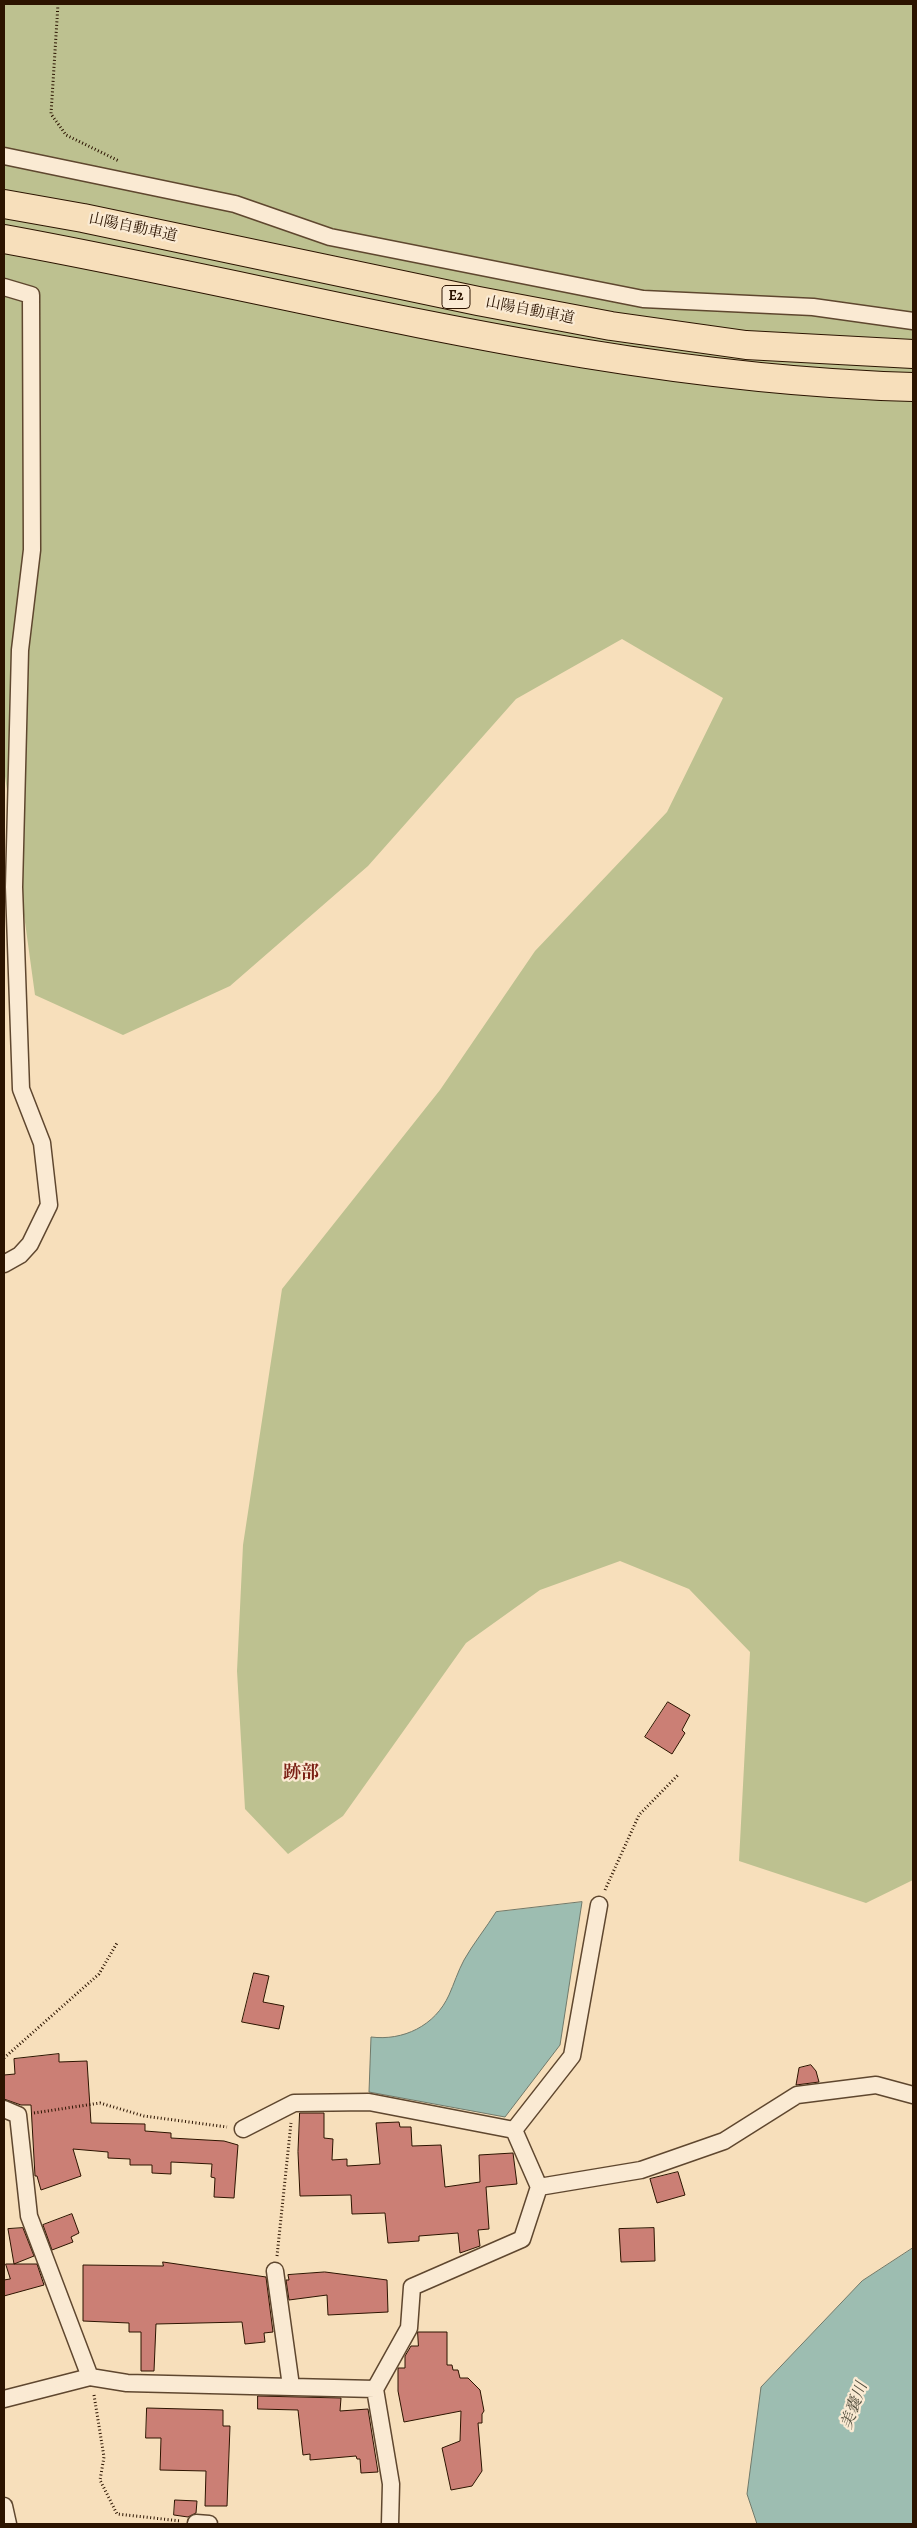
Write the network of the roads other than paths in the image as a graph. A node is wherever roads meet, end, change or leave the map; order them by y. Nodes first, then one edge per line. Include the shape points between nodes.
1 (4, 156) edge
2 (4, 204) edge
3 (4, 239) edge
4 (4, 248) edge
5 (129, 262) junction
6 (4, 288) edge
7 (913, 321) edge
8 (913, 354) edge
9 (913, 387) edge
10 (4, 1264) edge
11 (599, 1905) road end
12 (913, 2095) edge
13 (11, 2112) edge
14 (244, 2129) road end
15 (514, 2130) junction
16 (539, 2187) junction
17 (275, 2271) road end
18 (90, 2377) junction
19 (291, 2386) junction
20 (375, 2390) junction
21 (4, 2399) edge
22 (4, 2506) edge
23 (8, 2524) edge
24 (390, 2524) edge

1 - 7 street via 235,204 330,237 643,298 813,307
2 - 8 highway, 山陽自動車道 / E2 via 611,326 746,345
3 - 5 highway, E2
4 - 5 highway
5 - 9 highway, E2 via 607,359 750,378
6 - 10 street via 31,295 32,550 20,650 14,886 22,1089 42,1143 49,1206 30,1244 20,1255
11 - 15 street via 572,2056
12 - 16 street via 876,2085 796,2095 724,2141 641,2170
13 - 18 street via 29,2216
14 - 15 street via 294,2103 369,2102
15 - 16 street
16 - 20 street via 522,2239 412,2288 409,2328
17 - 19 street
18 - 19 street via 127,2382
18 - 21 street
19 - 20 street
20 - 24 street via 391,2484
22 - 23 street

